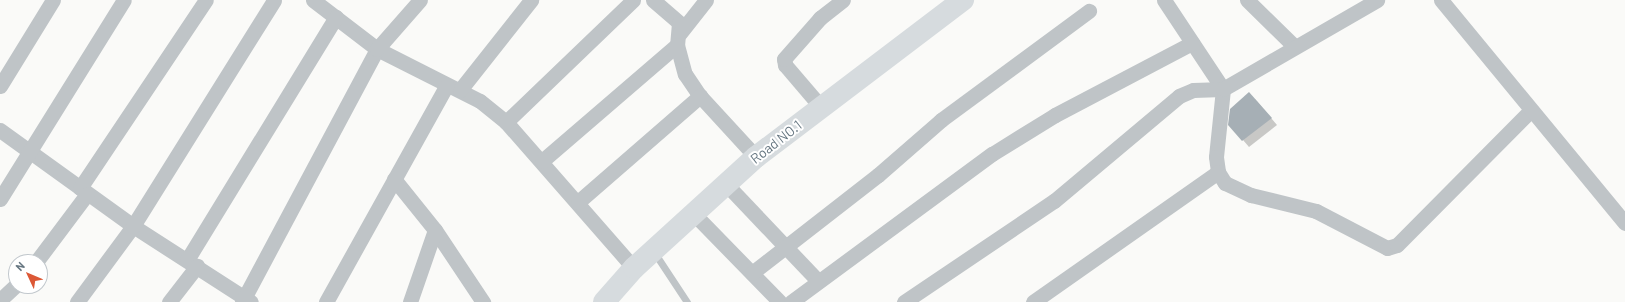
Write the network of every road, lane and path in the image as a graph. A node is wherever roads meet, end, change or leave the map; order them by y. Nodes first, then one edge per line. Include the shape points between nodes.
1 (52, 0) edge
2 (124, 0) edge
3 (206, 0) edge
4 (274, 0) edge
5 (313, 0) edge
6 (420, 0) edge
7 (531, 0) edge
8 (633, 0) edge
9 (653, 0) edge
10 (706, 0) edge
11 (843, 0) edge
12 (963, 0) edge
13 (1164, 0) edge
14 (1247, 0) edge
15 (1377, 0) edge
16 (1441, 0) edge
17 (1088, 11) dead end
18 (336, 17) junction
19 (678, 39) junction
20 (1192, 43) junction
21 (1294, 46) junction
22 (377, 49) junction
23 (0, 86) edge
24 (453, 88) junction
25 (1223, 89) junction
26 (700, 96) junction
27 (821, 108) junction
28 (1530, 111) junction
29 (506, 122) junction
30 (0, 130) edge
31 (30, 152) junction
32 (756, 157) junction
33 (542, 162) junction
34 (1218, 172) junction
35 (394, 180) junction
36 (726, 184) junction
37 (84, 191) junction
38 (0, 199) edge
39 (578, 202) junction
40 (693, 213) junction
41 (1625, 223) edge
42 (133, 226) junction
43 (435, 230) junction
44 (785, 246) junction
45 (653, 251) junction
46 (41, 254) edge
47 (192, 263) junction
48 (634, 268) junction
49 (752, 273) junction
50 (818, 281) junction
51 (8, 292) edge
52 (0, 300) edge
53 (245, 300) edge
54 (77, 302) edge
55 (169, 302) edge
56 (326, 302) edge
57 (410, 302) edge
58 (483, 302) edge
59 (604, 302) edge
60 (687, 302) edge
61 (780, 302) edge
62 (791, 302) edge
63 (904, 302) edge
64 (1033, 302) edge

1 - 23 street
2 - 31 street
3 - 37 street
4 - 42 street
5 - 18 street
6 - 22 street
7 - 24 street
8 - 29 street
9 - 19 street via 676,19
10 - 19 street
11 - 27 street via 820,18 784,59 784,65
12 - 27 highway, Road NO.1
13 - 20 street
14 - 21 street
15 - 21 street
16 - 28 street
17 - 44 street via 941,120 878,175
18 - 22 street
18 - 47 street
19 - 26 street via 679,62
19 - 33 street
20 - 25 street
20 - 50 street via 1055,115 992,154
21 - 25 street
22 - 24 street
22 - 53 street
24 - 29 street
24 - 35 street
25 - 34 street
25 - 63 street via 1193,90 1179,96 1054,201
26 - 32 street
26 - 39 street
27 - 32 highway, Road NO.1
28 - 34 street via 1391,248 1316,211 1238,191 1225,183
28 - 41 street
29 - 33 street
30 - 31 street
31 - 37 street
31 - 38 street
32 - 36 highway, Road NO.1
33 - 39 street
34 - 64 street
35 - 43 street
35 - 56 street
36 - 40 highway, Road NO.1
36 - 44 street
37 - 42 street
37 - 46 street
39 - 48 street
40 - 45 highway, Road NO.1
40 - 49 street
42 - 47 street
42 - 54 street
43 - 57 street
43 - 58 street
44 - 49 street
44 - 50 street
45 - 48 highway, Road NO.1
45 - 60 lane
47 - 53 street
47 - 55 street
48 - 59 highway, Road NO.1
49 - 61 street
50 - 62 street
51 - 52 street

